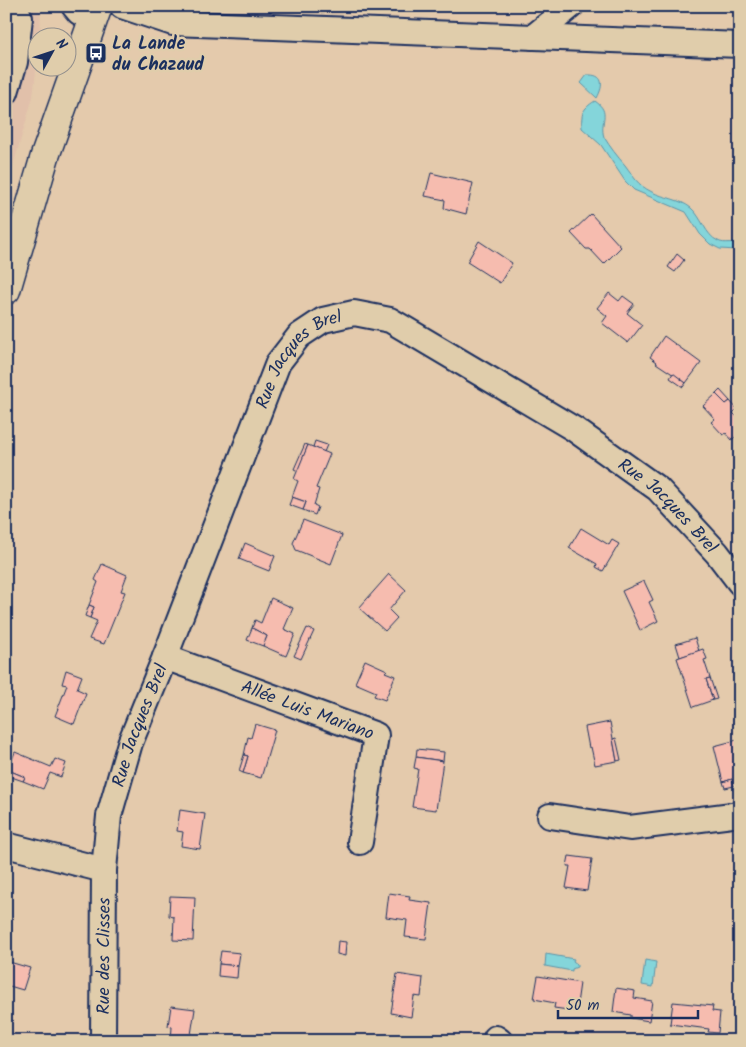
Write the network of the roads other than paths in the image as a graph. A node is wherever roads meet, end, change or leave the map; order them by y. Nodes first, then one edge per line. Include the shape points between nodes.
1 (15, 6) edge
2 (571, 6) edge
3 (137, 9) edge
4 (88, 11) edge
5 (533, 37) junction
6 (740, 45) edge
7 (6, 92) edge
8 (6, 290) edge
9 (740, 583) edge
10 (165, 657) junction
11 (740, 814) edge
12 (550, 816) dead end
13 (360, 842) dead end
14 (6, 845) edge
15 (104, 870) junction
16 (103, 1041) edge

1 - 7 street via 20,18
2 - 5 street
3 - 5 street via 173,23
4 - 8 main road
5 - 6 street
9 - 10 street, Rue Jacques Brel via 658,489 574,429 390,320 354,313 323,320 299,336 278,363
10 - 13 street, Allée Luis Mariano via 376,735
10 - 15 street, Rue Jacques Brel via 127,752 109,816
11 - 12 street via 630,828
14 - 15 street
15 - 16 street, Rue des Clisses

